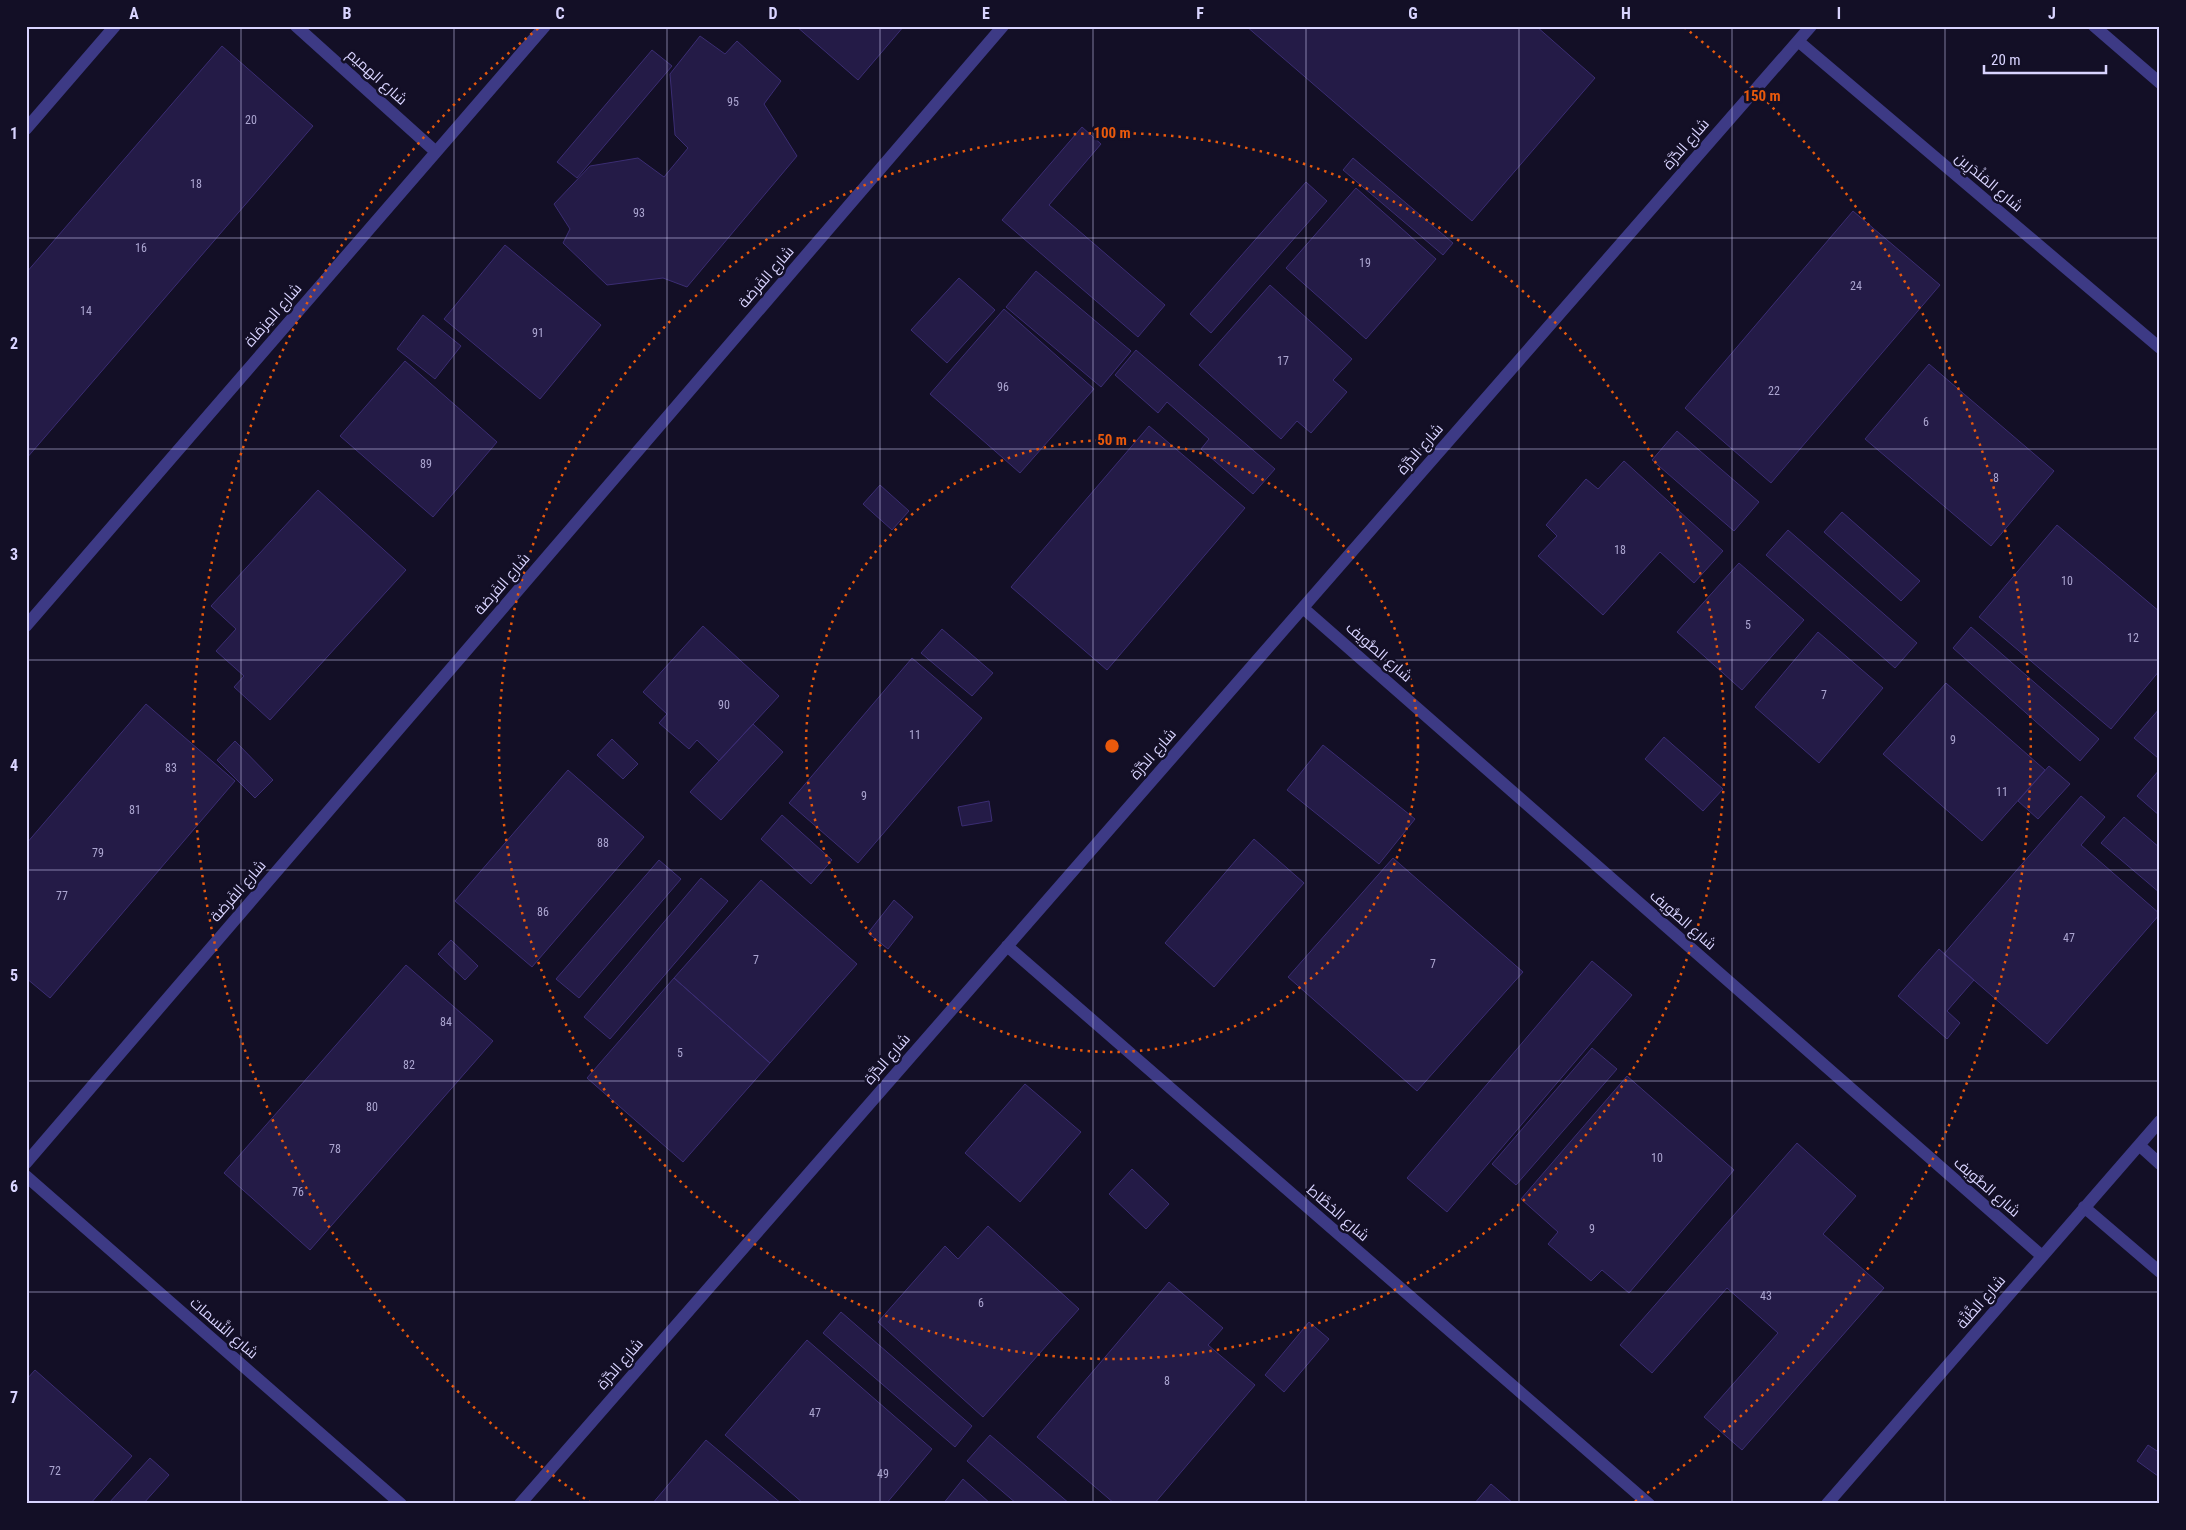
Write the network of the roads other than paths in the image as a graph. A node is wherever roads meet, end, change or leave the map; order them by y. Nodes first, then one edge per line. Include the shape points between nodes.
1 (116, 26) edge
2 (296, 26) edge
3 (545, 26) edge
4 (1003, 26) edge
5 (1811, 26) edge
6 (2094, 26) edge
7 (1798, 41) junction
8 (2160, 83) edge
9 (26, 129) edge
10 (436, 152) junction
11 (2160, 348) edge
12 (1303, 608) junction
13 (26, 626) edge
14 (1007, 946) junction
15 (2160, 1121) edge
16 (2139, 1145) junction
17 (26, 1163) edge
18 (2160, 1164) edge
19 (26, 1176) edge
20 (2084, 1207) junction
21 (2042, 1256) junction
22 (2160, 1272) edge
23 (401, 1504) edge
24 (520, 1504) edge
25 (1649, 1504) edge
26 (1828, 1504) edge

1 - 9 street
2 - 10 street, شارع الهميم
3 - 10 street, شارع المِزمَاة
4 - 17 street, شارع الفَرضة
5 - 7 street, شارع الدُّرَّة
6 - 8 street
7 - 11 street, شارع المَنْدَرِين
7 - 12 street, شارع الدُّرَّة
10 - 13 street, شارع المِزمَاة
12 - 14 street, شارع الدُّرَّة
12 - 21 street, شارع الصُّويف
14 - 24 street, شارع الدُّرَّة
14 - 25 street, شارع الخطَّاط
15 - 16 street, شارع الظَّنَّة
16 - 18 street
16 - 20 street, شارع الظَّنَّة
19 - 23 street, شارع النَّسمات
20 - 21 street, شارع الظَّنَّة
20 - 22 street
21 - 26 street, شارع الظَّنَّة

